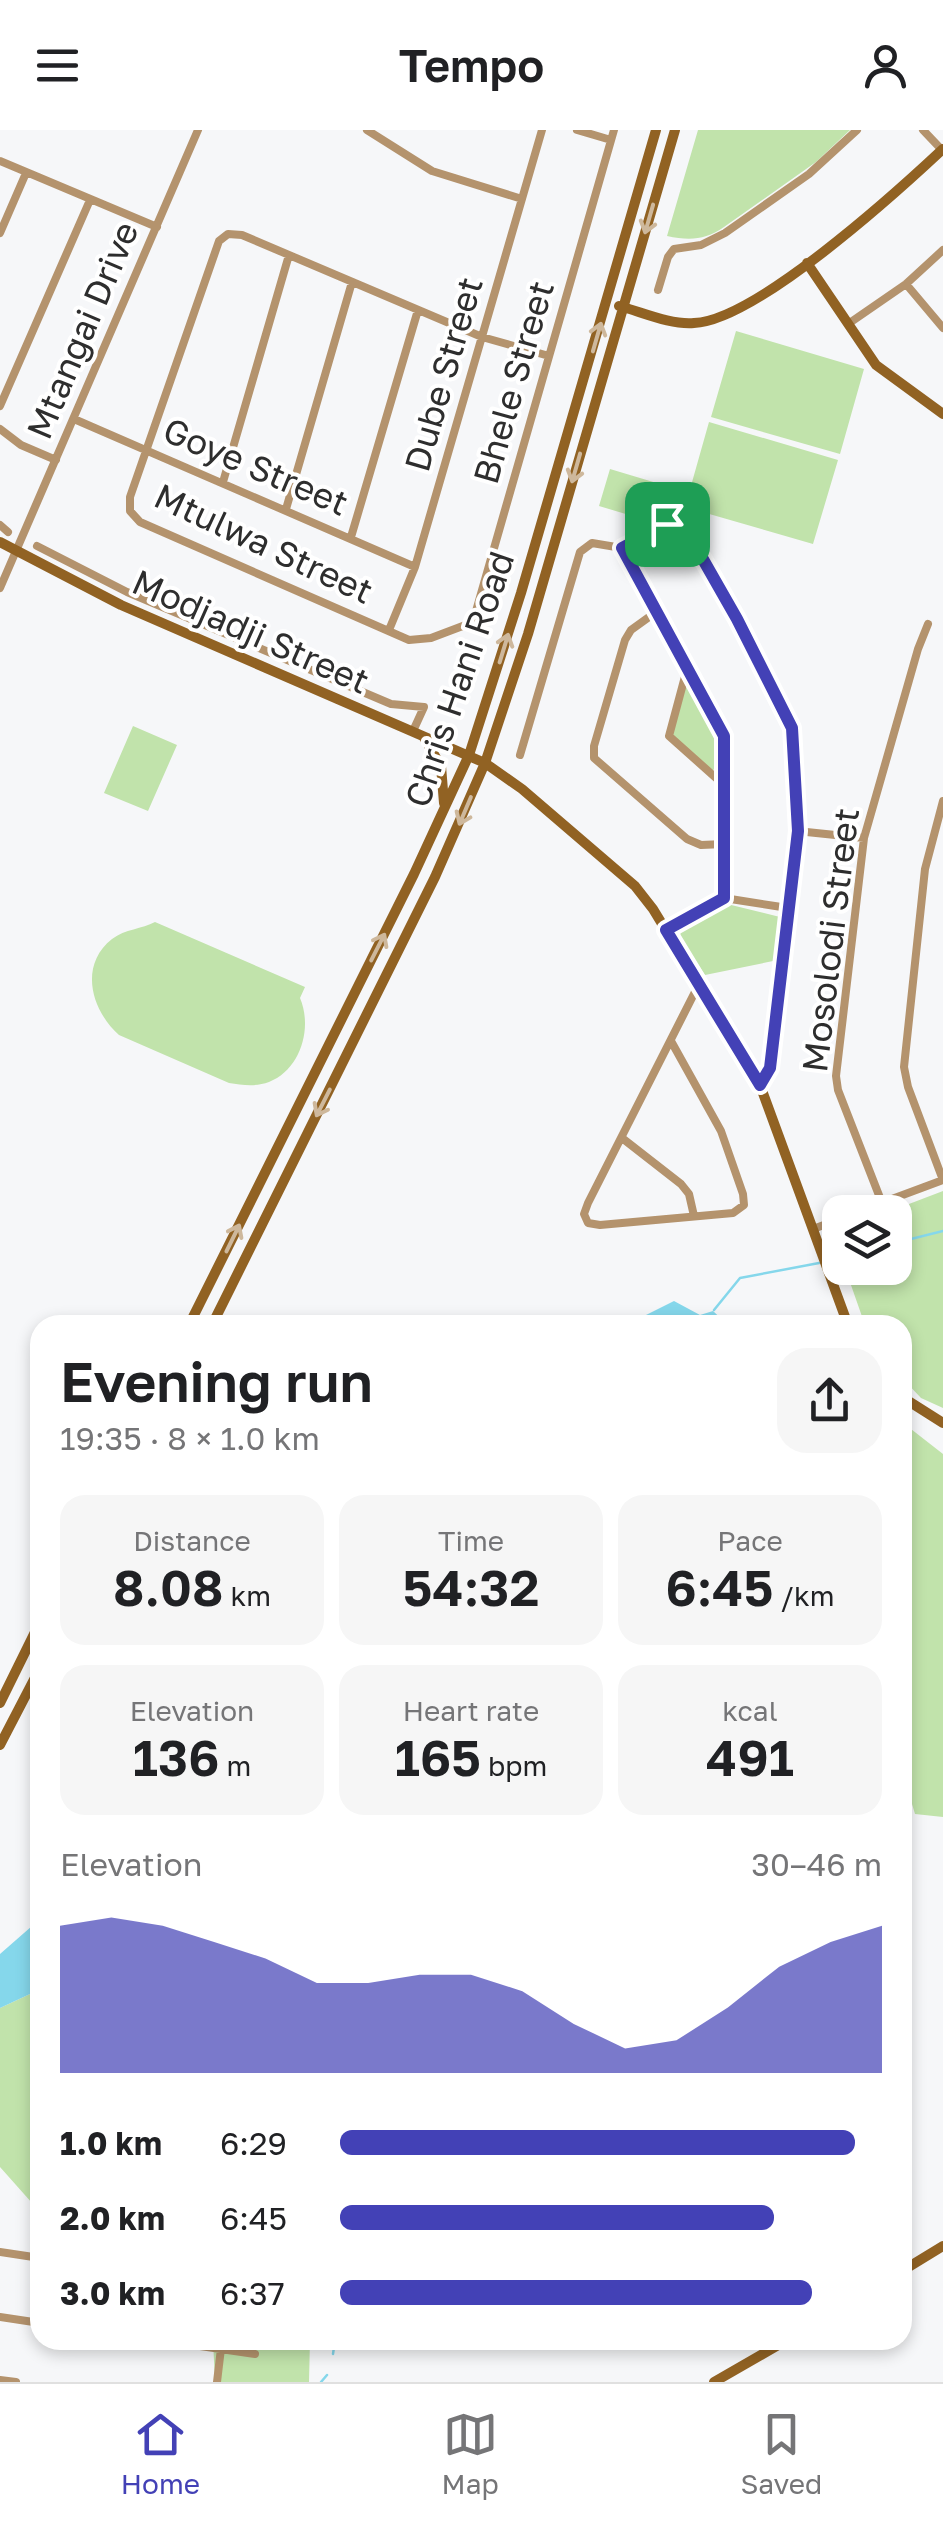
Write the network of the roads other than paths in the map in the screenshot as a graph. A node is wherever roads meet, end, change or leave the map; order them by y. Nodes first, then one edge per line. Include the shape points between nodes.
1 (198, 130) edge
2 (367, 130) edge
3 (386, 130) edge
4 (542, 130) edge
5 (577, 130) edge
6 (656, 130) edge
7 (674, 130) edge
8 (857, 130) edge
9 (923, 130) edge
10 (612, 135) edge
11 (379, 138) junction
12 (943, 150) edge
13 (0, 162) edge
14 (26, 174) junction
15 (90, 200) junction
16 (522, 200) junction
17 (157, 227) junction
18 (0, 233) edge
19 (943, 250) edge
20 (289, 254) junction
21 (807, 263) junction
22 (352, 282) junction
23 (906, 284) junction
24 (658, 290) dead end
25 (607, 303) junction
26 (623, 308) junction
27 (418, 310) junction
28 (848, 324) junction
29 (943, 328) edge
30 (482, 337) junction
31 (549, 356) junction
32 (0, 406) edge
33 (943, 414) edge
34 (74, 419) junction
35 (0, 429) edge
36 (147, 449) junction
37 (56, 460) junction
38 (223, 482) junction
39 (286, 509) junction
40 (0, 525) edge
41 (8, 532) dead end
42 (351, 536) junction
43 (0, 542) edge
44 (37, 546) dead end
45 (622, 548) junction
46 (16, 552) junction
47 (415, 567) junction
48 (0, 588) edge
49 (127, 592) junction
50 (121, 604) junction
51 (656, 612) junction
52 (928, 624) dead end
53 (389, 630) junction
54 (687, 668) junction
55 (418, 733) junction
56 (469, 755) junction
57 (520, 755) dead end
58 (484, 763) junction
59 (725, 786) junction
60 (943, 801) edge
61 (443, 814) junction
62 (798, 831) junction
63 (864, 838) junction
64 (724, 844) junction
65 (724, 898) junction
66 (788, 908) junction
67 (666, 930) junction
68 (699, 984) junction
69 (671, 1041) junction
70 (760, 1085) junction
71 (622, 1138) junction
72 (671, 1156) dead end
73 (662, 1166) junction
74 (943, 1180) edge
75 (879, 1195) edge
76 (901, 1195) edge
77 (694, 1216) junction
78 (822, 1227) edge
79 (814, 1230) junction
80 (194, 1315) edge
81 (217, 1315) edge
82 (844, 1315) edge
83 (912, 1403) edge
84 (943, 1423) edge
85 (30, 1642) edge
86 (18, 1665) junction
87 (30, 1668) edge
88 (30, 1688) edge
89 (0, 1703) edge
90 (0, 1745) edge
91 (943, 2246) edge
92 (0, 2252) edge
93 (30, 2256) edge
94 (912, 2264) edge
95 (0, 2317) edge
96 (30, 2322) edge
97 (221, 2350) edge
98 (242, 2350) edge
99 (770, 2350) edge
100 (255, 2354) dead end
101 (0, 2380) edge
102 (16, 2382) edge
103 (217, 2382) edge
104 (714, 2382) edge

1 - 17 street, Mtangai Drive
2 - 11 street
3 - 11 street
4 - 16 street, Dube Street
5 - 10 street
6 - 25 main road, Chris Hani Road
7 -> 26 main road, Chris Hani Road
8 - 24 street via 726,233 674,249
9 - 12 street
10 - 31 street, Bhele Street
11 - 16 street via 432,171
12 - 21 main road
13 - 14 street
14 - 15 street
14 - 18 street
15 - 17 street
15 - 32 street
16 - 30 street, Dube Street
17 - 34 street, Mtangai Drive
19 - 23 street
20 - 22 street
20 - 36 street via 231,232 219,241
20 - 38 street
21 - 26 main road via 704,322
21 - 28 main road
22 - 27 street
22 - 39 street
23 - 28 street
23 - 29 street
25 - 26 main road
56 -> 25 main road, Chris Hani Road
26 -> 58 main road, Chris Hani Road
27 - 30 street
27 - 42 street
28 - 33 main road via 883,372
30 - 31 street
30 - 47 street, Dube Street
31 - 53 street, Bhele Street via 471,620 417,641
34 - 36 street, Goye Street
34 - 37 street, Mtangai Drive
35 - 37 street
36 - 38 street, Goye Street
36 - 53 street, Mtulwa Street via 130,498 140,522
37 - 46 street, Mtangai Drive
38 - 39 street, Goye Street
39 - 42 street, Goye Street
40 - 41 street
42 - 47 street, Goye Street
43 - 46 main road, Modjadji Street
44 - 49 street
45 - 51 street
45 - 57 street via 592,543 580,552
45 - 62 street via 667,524 684,526 790,719
46 - 48 street, Mtangai Drive
46 - 50 main road, Modjadji Street
47 - 53 street, Dube Street
49 - 50 street
49 - 55 street via 391,704 424,708
50 - 55 main road, Modjadji Street
51 - 54 street
51 - 64 street via 625,640 594,758 687,839
52 - 63 street, Mosolodi Street
54 - 59 street via 724,736
54 - 59 street via 669,736
55 - 56 main road, Modjadji Street
55 - 61 main road via 444,777
56 - 58 main road, Modjadji Street
56 - 61 main road, Chris Hani Road
58 - 67 main road, Modjadji Street via 635,886
58 -> 81 main road, Chris Hani Road via 435,878
59 - 64 street
60 - 74 street via 926,869 904,1066
80 -> 61 main road, Chris Hani Road
62 - 63 street
62 - 66 street
63 - 75 street, Mosolodi Street via 836,1083
64 - 65 street
65 - 66 street
65 - 67 street
66 - 70 street via 770,1068
67 - 68 main road, Modjadji Street
68 - 69 street
68 - 70 main road, Modjadji Street
69 - 71 street
69 - 77 street via 721,1130 744,1201 733,1213
70 - 79 main road, Modjadji Street
71 - 73 street
71 - 77 street via 585,1209 588,1222
72 - 73 street
73 - 77 street via 687,1190
74 - 76 street
78 - 79 street
79 - 82 main road, Modjadji Street
83 - 84 main road
85 - 86 main road
86 - 87 main road
86 - 89 main road
88 - 90 main road
91 - 94 main road
92 - 93 street
95 - 96 street
97 - 103 street
98 - 100 street
99 - 104 main road
101 - 102 street

